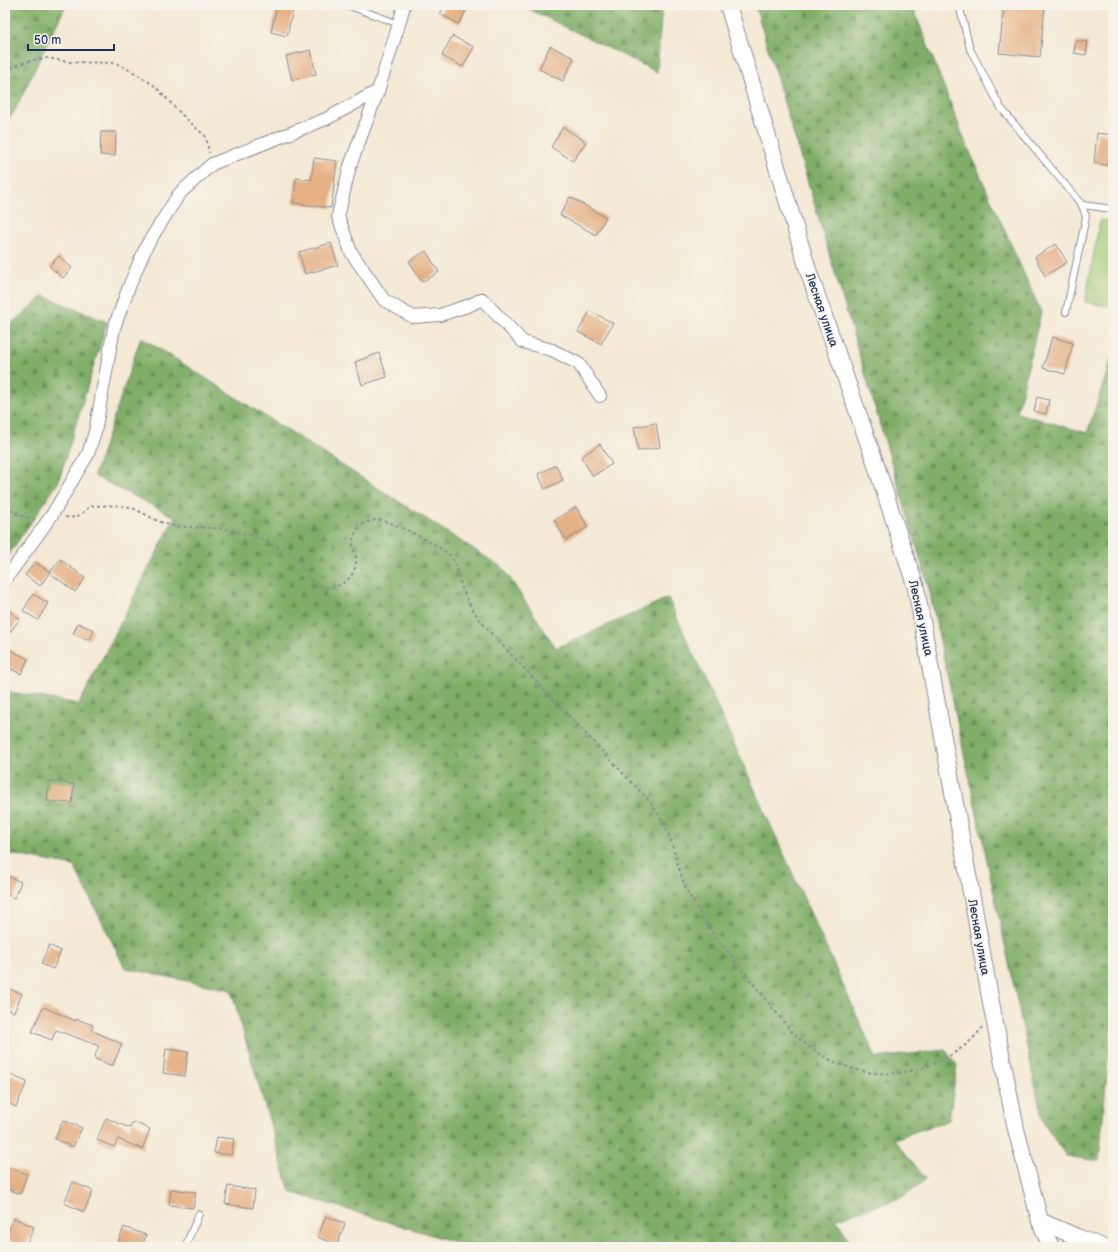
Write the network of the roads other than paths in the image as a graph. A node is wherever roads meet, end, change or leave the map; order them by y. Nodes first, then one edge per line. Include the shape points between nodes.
1 (347, 5) edge
2 (404, 5) edge
3 (728, 5) edge
4 (959, 5) edge
5 (399, 24) junction
6 (378, 90) junction
7 (1082, 205) junction
8 (1113, 209) edge
9 (1066, 312) dead end
10 (600, 396) dead end
11 (5, 580) edge
12 (199, 1214) dead end
13 (1040, 1221) junction
14 (186, 1247) edge
15 (1051, 1247) edge
16 (1102, 1247) edge

1 - 5 lane
2 - 5 street
3 - 13 main road, Лесная улица via 809,273 916,588 992,1008 1016,1129
4 - 7 lane via 970,49 1002,108
5 - 6 street
6 - 10 street via 350,166 338,216 352,252 384,300 413,316 440,315 482,299 523,342 552,350 579,364
6 - 11 street via 326,119 212,164 179,194 147,245 114,328 95,432 88,454 52,515
7 - 8 lane
7 - 9 lane via 1086,217
12 - 14 lane
13 - 15 main road, Лесная улица
13 - 16 main road

